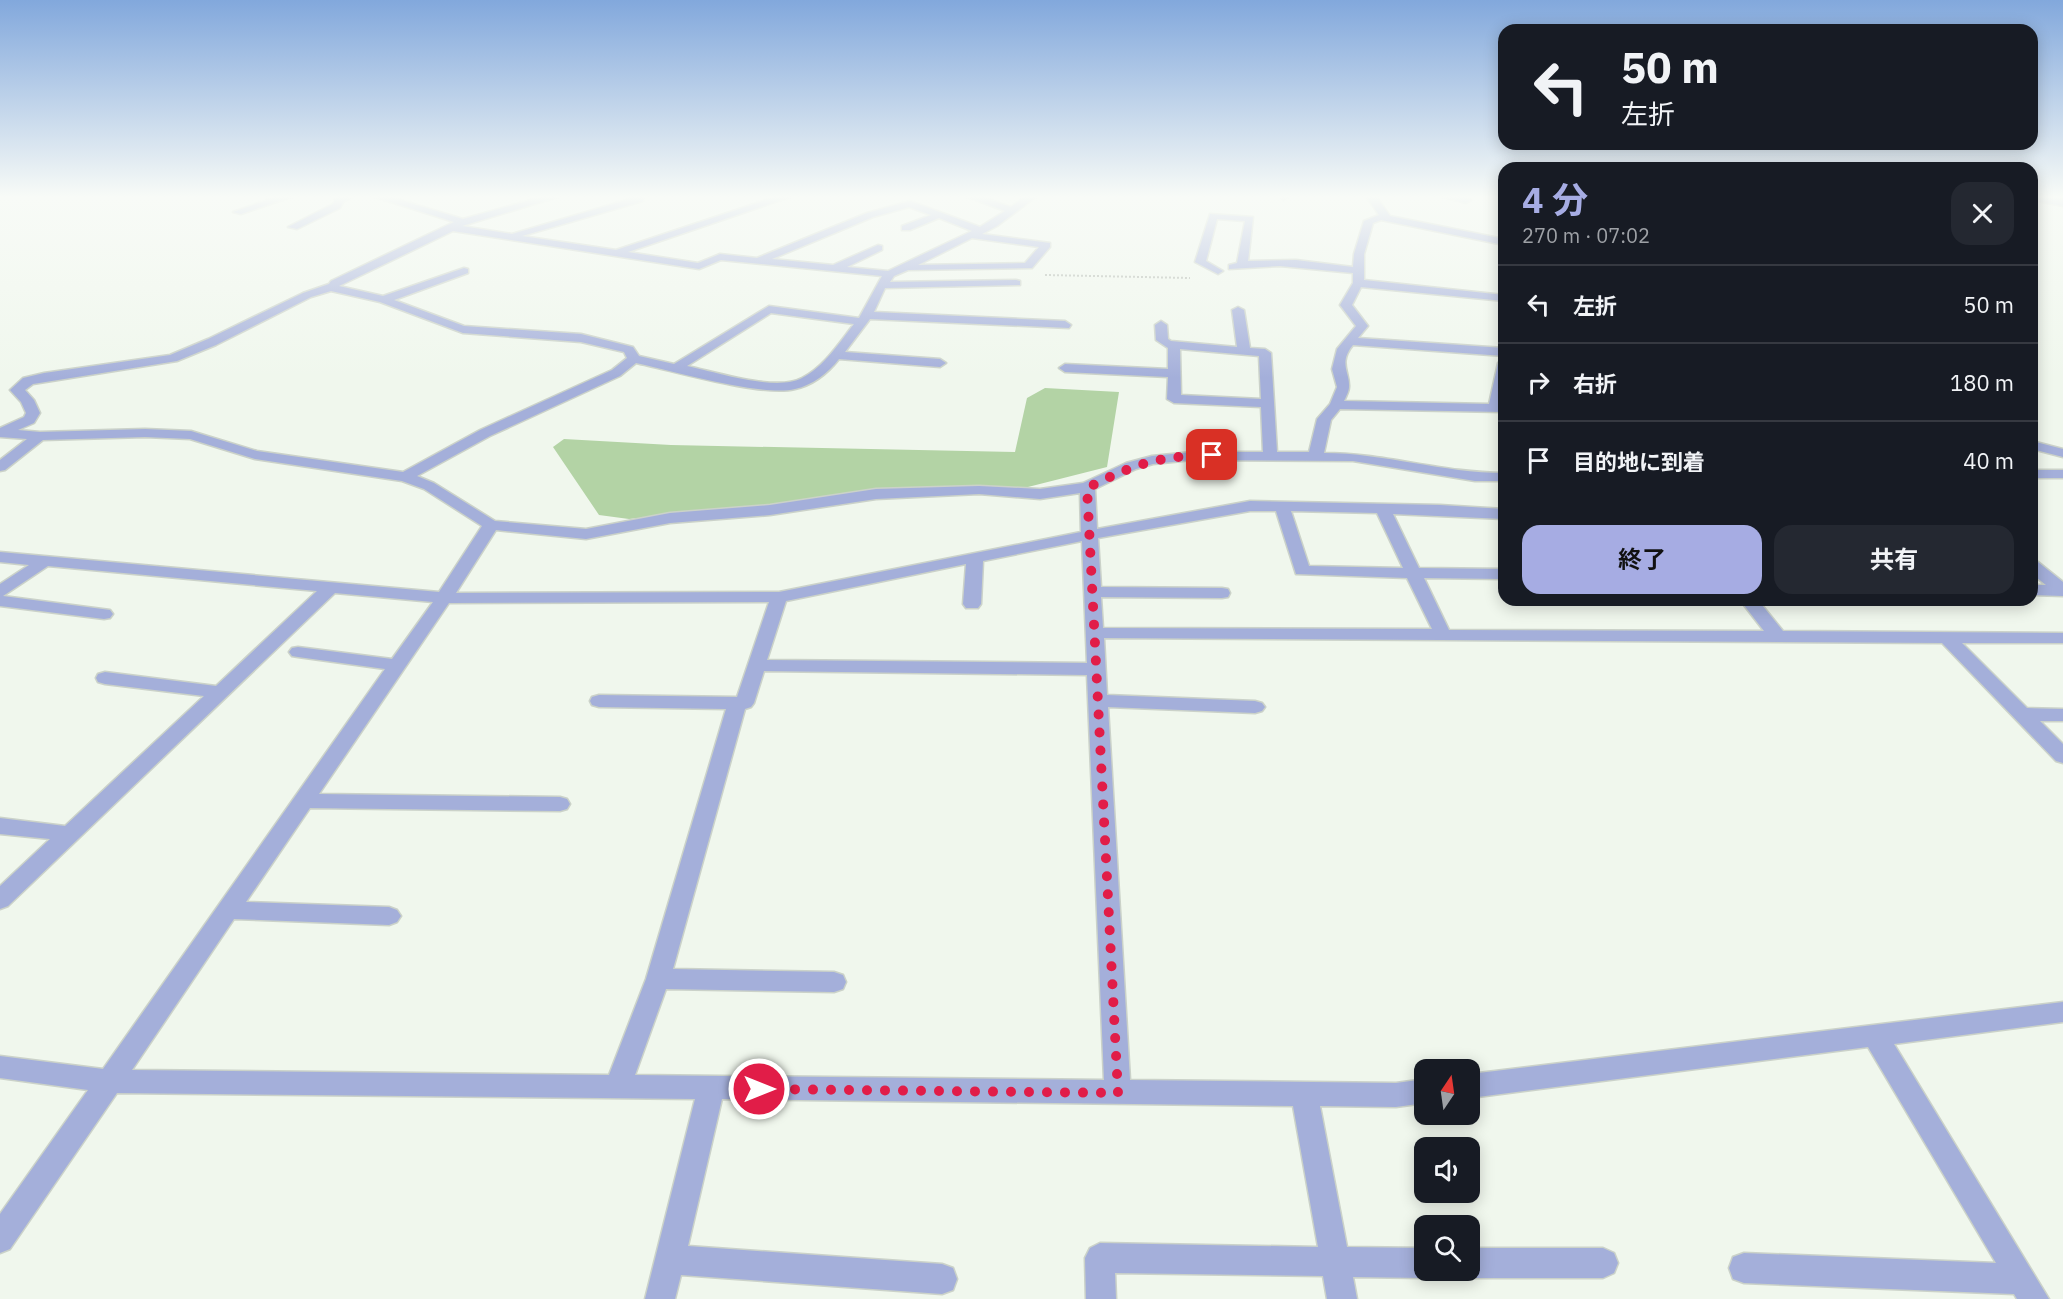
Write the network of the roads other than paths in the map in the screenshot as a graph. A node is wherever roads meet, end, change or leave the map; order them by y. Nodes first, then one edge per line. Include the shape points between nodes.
1 (390, 257) edge
2 (643, 257) edge
3 (769, 257) edge
4 (860, 257) edge
5 (929, 257) edge
6 (1036, 257) edge
7 (1202, 257) edge
8 (1243, 257) edge
9 (1359, 257) edge
10 (758, 261) junction
11 (1242, 265) junction
12 (836, 268) junction
13 (907, 268) junction
14 (464, 271) dead end
15 (890, 274) junction
16 (1359, 277) junction
17 (1016, 283) road end
18 (881, 285) junction
19 (334, 286) junction
20 (1498, 297) edge
21 (384, 300) junction
22 (1238, 310) dead end
23 (865, 318) junction
24 (1065, 325) dead end
25 (1161, 325) dead end
26 (1350, 341) junction
27 (1174, 344) junction
28 (1244, 351) junction
29 (1498, 352) edge
30 (837, 355) junction
31 (634, 359) junction
32 (940, 363) dead end
33 (676, 368) junction
34 (1065, 368) dead end
35 (1174, 373) junction
36 (1268, 404) junction
37 (1336, 405) junction
38 (1498, 408) edge
39 (0, 432) edge
40 (40, 436) junction
41 (2038, 447) edge
42 (2063, 453) edge
43 (1270, 455) junction
44 (1316, 455) junction
45 (0, 467) edge
46 (2038, 474) edge
47 (2063, 474) edge
48 (405, 477) junction
49 (1498, 477) edge
50 (1087, 488) junction
51 (1282, 507) junction
52 (1383, 508) junction
53 (1498, 514) edge
54 (491, 525) junction
55 (1089, 535) junction
56 (0, 557) edge
57 (975, 557) junction
58 (45, 561) junction
59 (2038, 570) edge
60 (1413, 571) junction
61 (1498, 574) edge
62 (330, 588) junction
63 (2038, 590) edge
64 (2062, 590) edge
65 (0, 592) edge
66 (1091, 592) junction
67 (1222, 593) dead end
68 (779, 597) junction
69 (444, 598) junction
70 (0, 601) edge
71 (972, 604) dead end
72 (1754, 606) edge
73 (104, 614) dead end
74 (1094, 633) junction
75 (1443, 635) junction
76 (1778, 637) junction
77 (1946, 638) junction
78 (2063, 638) edge
79 (298, 652) dead end
80 (397, 665) junction
81 (756, 665) junction
82 (1096, 669) junction
83 (105, 678) dead end
84 (220, 692) junction
85 (598, 701) dead end
86 (1097, 702) junction
87 (737, 703) junction
88 (1256, 707) dead end
89 (2022, 714) junction
90 (2063, 715) edge
91 (2063, 756) edge
92 (303, 801) junction
93 (560, 804) dead end
94 (0, 826) edge
95 (70, 834) junction
96 (1, 898) edge
97 (228, 910) junction
98 (389, 916) dead end
99 (658, 979) junction
100 (834, 982) dead end
101 (2063, 1012) edge
102 (1875, 1036) junction
103 (0, 1067) edge
104 (109, 1081) junction
105 (1480, 1085) edge
106 (617, 1087) junction
107 (711, 1088) junction
108 (1118, 1093) junction
109 (1414, 1093) edge
110 (1304, 1094) junction
111 (0, 1239) edge
112 (670, 1259) junction
113 (1335, 1262) junction
114 (1414, 1263) edge
115 (1480, 1263) edge
116 (1603, 1263) dead end
117 (1744, 1268) dead end
118 (942, 1279) dead end
119 (2028, 1289) edge
120 (660, 1299) edge
121 (1101, 1299) edge
122 (1342, 1299) edge

1 - 19 street
2 - 10 street via 699,266 720,257
3 - 10 street
4 - 12 street
5 - 13 street
6 - 13 street via 1028,266
7 - 11 street via 1200,262 1215,272
8 - 11 street
9 - 16 street
10 - 12 street
11 - 16 street via 1289,263
12 - 15 street
13 - 15 street
14 - 21 street
15 - 18 street
16 - 20 street via 1406,290
16 - 26 street via 1346,305 1362,326
17 - 18 street
18 - 23 street
19 - 21 street
19 - 39 street via 173,358 28,381 17,390 33,413 29,420
21 - 31 street via 463,329 581,338 629,350
22 - 28 street
23 - 24 street
23 - 30 street
23 - 33 street via 769,309
25 - 27 street via 1162,340
26 - 29 street
26 - 37 street via 1343,349 1338,369 1343,387
27 - 28 street
27 - 35 street
28 - 36 street via 1266,353
30 - 32 street
30 - 33 street via 807,381 792,386 764,386
31 - 33 street
31 - 48 street via 616,373 485,433
34 - 35 street
35 - 36 street via 1174,399
36 - 43 street
37 - 38 street
37 - 44 street via 1324,419
39 - 40 street
40 - 45 street
40 - 48 street via 191,435 255,454
41 - 42 street
43 - 44 street
43 - 50 street via 1152,460
44 - 49 street
46 - 47 street
48 - 54 street via 429,486
50 - 54 street via 1040,494 980,490 876,494 770,510 670,518 586,534
50 - 55 street
51 - 52 street
51 - 55 street via 1250,506
51 - 60 street via 1302,571
52 - 53 street
52 - 60 street
54 - 69 street
55 - 57 street
55 - 66 street
56 - 58 street
57 - 68 street
57 - 71 street
58 - 62 street
58 - 65 street
59 - 64 street
60 - 61 street
60 - 75 street
62 - 69 street
62 - 84 street
63 - 64 street
66 - 67 street
66 - 74 street
68 - 69 street
68 - 81 street
69 - 80 street
70 - 73 street
72 - 76 street
74 - 75 street
74 - 82 street
75 - 76 street
76 - 77 street
77 - 78 street
77 - 89 street
79 - 80 street
80 - 92 street
81 - 82 street
81 - 87 street via 744,703
82 - 86 street
83 - 84 street
84 - 95 street
85 - 87 street
86 - 88 street
86 - 108 street
87 - 99 street
89 - 90 street
89 - 91 street
92 - 93 street
92 - 97 street
94 - 95 street
95 - 96 street
97 - 98 street
97 - 104 street
99 - 100 street
99 - 106 street
101 - 102 street
102 - 105 street
102 - 119 street
103 - 104 street
104 - 106 street
104 - 111 street
106 - 107 street
107 - 108 street
107 - 112 street
108 - 110 street
109 - 110 street
110 - 113 street
112 - 118 street
112 - 120 street
113 - 114 street
113 - 121 street via 1100,1258
113 - 122 street
115 - 116 street
117 - 119 street

